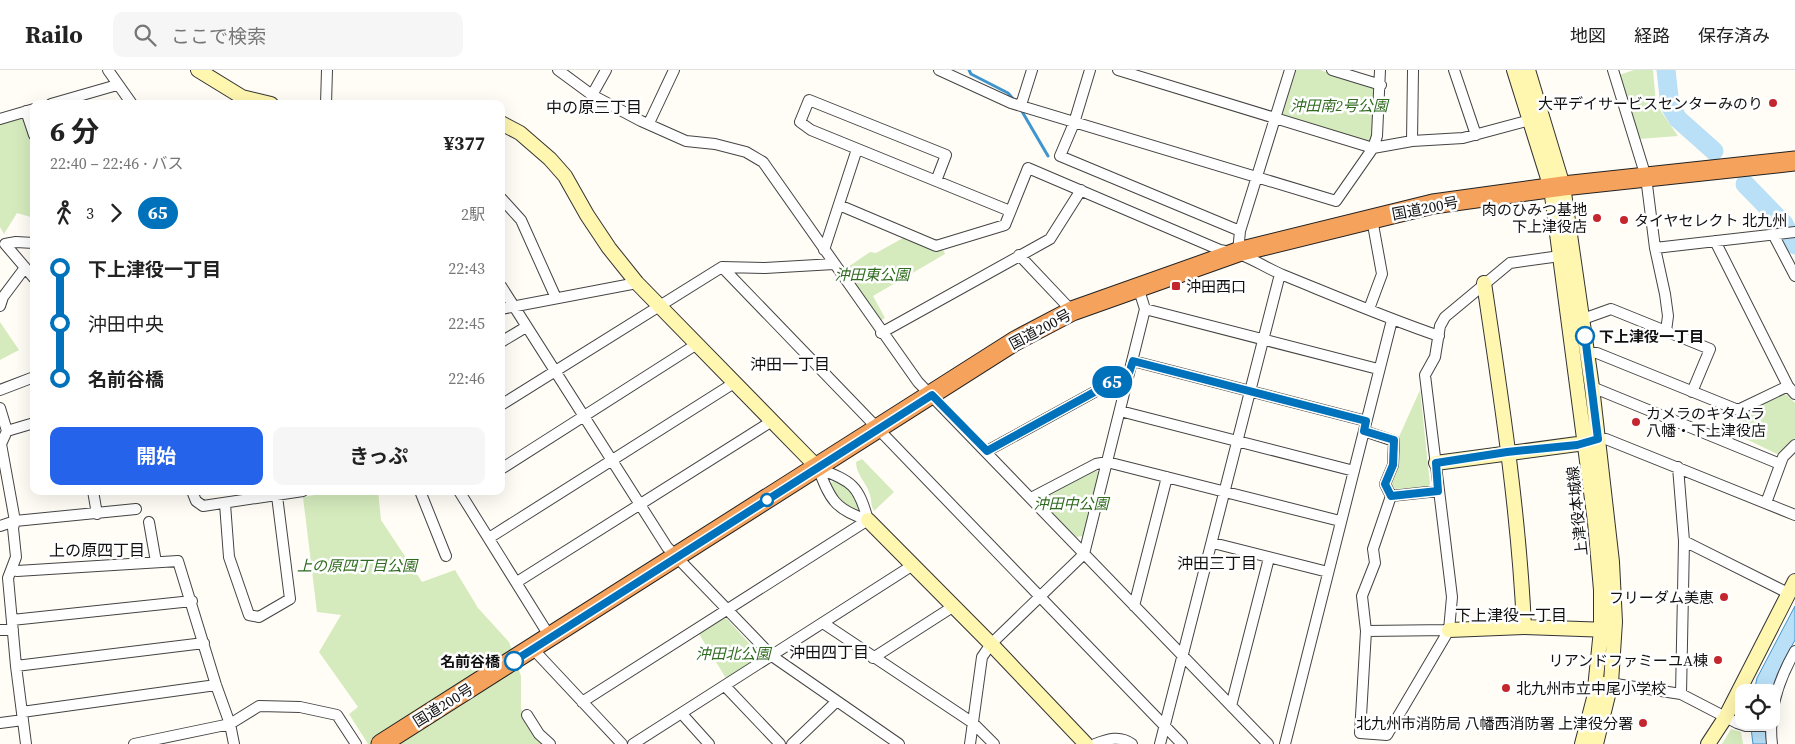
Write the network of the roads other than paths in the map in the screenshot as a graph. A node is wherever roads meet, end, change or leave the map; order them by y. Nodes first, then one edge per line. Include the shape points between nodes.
1 (108, 70) edge
2 (198, 70) edge
3 (328, 70) edge
4 (558, 70) edge
5 (606, 70) edge
6 (674, 70) edge
7 (939, 70) edge
8 (1032, 70) edge
9 (1090, 70) edge
10 (1118, 70) edge
11 (1290, 70) edge
12 (1332, 70) edge
13 (1380, 70) edge
14 (1413, 70) edge
15 (1454, 70) edge
16 (1514, 70) edge
17 (1528, 70) edge
18 (1613, 70) edge
19 (116, 85) junction
20 (1381, 85) junction
21 (592, 95) junction
22 (65, 100) edge
23 (129, 100) edge
24 (242, 100) edge
25 (326, 100) edge
26 (1016, 104) junction
27 (30, 110) edge
28 (1275, 118) junction
29 (1536, 118) junction
30 (0, 119) edge
31 (649, 123) junction
32 (1074, 123) junction
33 (505, 126) edge
34 (1476, 135) junction
35 (1412, 141) junction
36 (1373, 148) junction
37 (857, 149) junction
38 (1795, 161) edge
39 (1256, 177) junction
40 (1646, 177) junction
41 (936, 181) junction
42 (1557, 187) junction
43 (1081, 190) junction
44 (505, 202) edge
45 (839, 205) junction
46 (1010, 211) junction
47 (1372, 219) junction
48 (1240, 231) junction
49 (1795, 232) edge
50 (1776, 234) junction
51 (1715, 241) junction
52 (2, 242) edge
53 (30, 243) edge
54 (1655, 248) junction
55 (824, 250) junction
56 (1238, 252) junction
57 (1019, 255) junction
58 (1560, 256) junction
59 (834, 264) junction
60 (722, 267) junction
61 (24, 269) junction
62 (30, 274) edge
63 (1280, 274) junction
64 (1795, 276) edge
65 (637, 283) junction
66 (1484, 283) junction
67 (1138, 288) junction
68 (505, 292) edge
69 (556, 298) junction
70 (0, 306) edge
71 (514, 306) junction
72 (659, 306) junction
73 (505, 308) edge
74 (1145, 309) junction
75 (1369, 309) junction
76 (1072, 311) junction
77 (1583, 319) junction
78 (1392, 320) junction
79 (526, 327) junction
80 (1666, 331) junction
81 (881, 333) junction
82 (1439, 336) junction
83 (1263, 338) junction
84 (505, 340) edge
85 (697, 344) junction
86 (1587, 353) junction
87 (1133, 361) junction
88 (1378, 369) junction
89 (555, 372) junction
90 (1129, 373) junction
91 (30, 379) edge
92 (734, 383) junction
93 (1592, 387) junction
94 (0, 390) edge
95 (1792, 390) edge
96 (1252, 391) junction
97 (1692, 392) junction
98 (932, 395) junction
99 (505, 403) edge
100 (0, 408) edge
101 (1120, 411) junction
102 (584, 416) junction
103 (772, 421) junction
104 (30, 424) edge
105 (1365, 426) junction
106 (879, 430) junction
107 (7, 431) junction
108 (1592, 441) junction
109 (1238, 442) junction
110 (1795, 445) edge
111 (987, 451) junction
112 (1507, 452) junction
113 (612, 460) junction
114 (1108, 462) junction
115 (1436, 463) junction
116 (1780, 464) junction
117 (505, 466) edge
118 (818, 468) junction
119 (1678, 468) junction
120 (1354, 471) junction
121 (1167, 477) junction
122 (1438, 491) junction
123 (1226, 492) junction
124 (94, 495) edge
125 (194, 495) edge
126 (282, 495) edge
127 (422, 495) edge
128 (464, 495) edge
129 (277, 496) junction
130 (1391, 496) junction
131 (1031, 498) junction
132 (1766, 502) junction
133 (225, 504) junction
134 (639, 505) junction
135 (136, 509) dead end
136 (97, 514) junction
137 (1795, 515) edge
138 (868, 520) junction
139 (15, 521) junction
140 (1340, 521) junction
141 (149, 522) dead end
142 (0, 526) edge
143 (489, 538) junction
144 (1684, 541) junction
145 (1213, 542) junction
146 (1084, 554) junction
147 (446, 556) dead end
148 (677, 556) junction
149 (1269, 558) junction
150 (156, 562) junction
151 (913, 565) junction
152 (12, 569) junction
153 (1328, 572) junction
154 (1795, 580) edge
155 (517, 582) junction
156 (1788, 593) junction
157 (1039, 596) junction
158 (192, 601) junction
159 (954, 606) junction
160 (1134, 606) junction
161 (726, 610) junction
162 (823, 623) junction
163 (12, 625) junction
164 (1524, 627) junction
165 (0, 630) edge
166 (1449, 630) junction
167 (1608, 630) junction
168 (1366, 631) junction
169 (550, 637) junction
170 (204, 643) junction
171 (991, 644) junction
172 (1795, 651) edge
173 (528, 652) junction
174 (772, 656) junction
175 (873, 658) junction
176 (1184, 658) junction
177 (16, 666) junction
178 (1596, 682) junction
179 (1611, 683) junction
180 (216, 685) junction
181 (725, 686) junction
182 (1780, 688) edge
183 (1681, 694) junction
184 (837, 701) junction
185 (582, 702) junction
186 (1231, 706) junction
187 (682, 714) junction
188 (527, 715) dead end
189 (22, 716) junction
190 (1725, 718) junction
191 (1735, 722) edge
192 (0, 723) edge
193 (230, 724) junction
194 (973, 724) junction
195 (1166, 727) junction
196 (1770, 729) edge
197 (26, 744) edge
198 (134, 744) edge
199 (234, 744) edge
200 (356, 744) edge
201 (381, 744) edge
202 (550, 744) edge
203 (622, 744) edge
204 (633, 744) edge
205 (709, 744) edge
206 (780, 744) edge
207 (792, 744) edge
208 (899, 744) edge
209 (970, 744) edge
210 (994, 744) edge
211 (1087, 744) edge
212 (1094, 744) edge
213 (1132, 744) edge
214 (1160, 744) edge
215 (1182, 744) edge
216 (1268, 744) edge
217 (1285, 744) edge
218 (1582, 744) edge
219 (1596, 744) edge
220 (1708, 744) edge
221 (1772, 744) edge

1 - 19 street
2 - 24 street
3 - 25 street
4 - 21 street
5 - 21 street
6 - 31 street
7 - 26 street
8 - 26 street
9 - 32 street
10 - 28 street
11 - 28 street
12 - 20 street
13 - 20 street
14 - 35 street
15 - 34 street
16 - 29 street, 上津役本城線
17 - 29 street, 上津役本城線
18 - 40 street
19 - 22 street
19 - 23 street
20 - 36 street
21 - 31 street
26 - 32 street
27 - 30 street
28 - 36 street
28 - 39 street
29 - 34 street
29 - 42 street, 上津役本城線
31 - 55 street via 686,141 746,152 763,162
32 - 39 street
32 - 48 street via 1060,156
33 - 65 street via 537,146 565,176 609,248
34 - 35 street
35 - 36 street
36 - 39 street via 1336,201
37 - 41 street
37 - 41 street via 811,130 800,122 809,100 946,155
37 - 45 street
38 - 40 highway, 国道200号
39 - 48 street
40 - 42 highway, 国道200号
40 - 54 street
41 - 46 street
42 - 47 highway, 国道200号 via 1433,204
42 - 58 street, 上津役本城線
42 - 77 street, 上津役本城線
43 - 46 street via 1028,168
43 - 56 street via 1220,250
43 - 57 street via 1050,239
44 - 69 street via 522,220
45 - 46 street via 936,246 1005,226
45 - 55 street
47 - 56 highway, 国道200号
47 - 75 street via 1382,274
48 - 56 street
49 - 50 street
50 - 51 street
50 - 64 street
51 - 54 street
51 - 95 street
52 - 53 street
52 - 61 street
54 - 80 street via 1668,316
55 - 59 street
56 - 63 street
56 - 67 highway, 国道200号
57 - 76 street
57 - 81 street
58 - 66 street via 1510,263
58 - 108 street, 上津役本城線
59 - 60 street
59 - 81 street
60 - 72 street
60 - 106 street
61 - 62 street
61 - 70 street
63 - 75 street
63 - 83 street
65 - 69 street
65 - 72 street
66 - 82 street via 1445,317
66 - 112 street
67 - 74 street
67 - 76 highway, 国道200号
68 - 71 street
69 - 71 street
71 - 73 street
71 - 79 street
72 - 85 street
72 - 89 street
74 - 83 street
74 - 87 street
75 - 78 street
76 - 98 highway, 国道200号 via 1016,341
77 - 80 street via 1611,309
77 - 86 street, 上津役本城線
78 - 82 street
78 - 88 street
79 - 84 street
79 - 89 street
80 - 97 street via 1710,349
81 - 98 street via 918,382
82 - 115 street via 1425,375
83 - 88 street
83 - 96 street
85 - 92 street
85 - 102 street
86 - 93 street, 上津役本城線
86 - 97 street via 1597,353
87 - 90 street
87 - 96 street
88 - 105 street
89 - 99 street
89 - 102 street
90 - 101 street
90 - 111 street
91 - 94 street
92 - 103 street
92 - 113 street
93 - 108 street, 上津役本城線
93 - 116 street
95 - 97 street via 1738,410
96 - 105 street
96 - 109 street
98 - 106 highway, 国道200号
98 - 111 street
100 - 107 street
101 - 109 street
101 - 114 street
102 - 113 street
102 - 117 street
103 - 118 street
103 - 134 street
104 - 107 street
105 - 120 street
105 - 130 street via 1394,440 1393,465 1385,484
106 - 118 highway, 国道200号
106 - 157 street
107 - 139 street via 1,444
108 - 112 street
108 - 119 street via 1606,439
108 - 167 street, 上津役本城線 via 1595,522
109 - 120 street
109 - 123 street
110 - 116 street
111 - 131 street
112 - 115 street
112 - 164 street
113 - 134 street
113 - 143 street
114 - 121 street
114 - 131 street via 1096,464
114 - 146 street
115 - 122 street
116 - 132 street
118 - 138 street via 838,507
118 - 138 street via 857,489
118 - 148 highway, 国道200号
119 - 132 street
119 - 144 street
120 - 140 street
121 - 123 street
121 - 160 street
122 - 130 street
122 - 166 street via 1452,597
123 - 140 street
123 - 145 street
124 - 136 street
125 - 133 street via 203,506
126 - 129 street
127 - 147 street
128 - 143 street
129 - 133 street
129 - 133 street via 290,599 259,617 249,615 229,557
130 - 168 street via 1373,549 1374,562 1362,596
131 - 146 street
132 - 137 street
134 - 148 street via 667,547
134 - 155 street
135 - 136 street
136 - 139 street
138 - 151 street
138 - 161 street
139 - 142 street
139 - 152 street via 16,558
140 - 153 street
141 - 150 street
143 - 155 street
144 - 156 street
144 - 183 street
145 - 149 street
145 - 176 street
146 - 157 street
146 - 160 street
148 - 161 street
148 - 169 highway, 国道200号
149 - 153 street
149 - 186 street
150 - 152 street
150 - 158 street via 178,561
151 - 159 street
151 - 162 street
152 - 163 street via 8,578
153 - 217 street
154 - 156 street
155 - 169 street
156 - 190 street
157 - 171 street
157 - 195 street
158 - 163 street
158 - 170 street
159 - 171 street
159 - 175 street
160 - 176 street
161 - 174 street
161 - 185 street
162 - 174 street
162 - 175 street
163 - 165 street
163 - 177 street
164 - 166 street
164 - 167 street
166 - 168 street
166 - 168 street via 1387,735 1360,733
167 - 178 street, 上津役本城線
167 - 179 street, 上津役本城線
169 - 173 highway, 国道200号
170 - 177 street
170 - 180 street
171 - 194 street via 982,657
171 - 211 street
172 - 182 street
173 - 185 street
173 - 201 highway, 国道200号
174 - 181 street
174 - 184 street
175 - 194 street
176 - 186 street
176 - 195 street
177 - 189 street
178 - 179 street
178 - 218 street, 上津役本城線
179 - 183 street
179 - 219 street, 上津役本城線
180 - 189 street
180 - 193 street
181 - 187 street
181 - 206 street
183 - 190 street
184 - 207 street
184 - 208 street
185 - 203 street
186 - 216 street
187 - 204 street
187 - 205 street
188 - 202 street
189 - 192 street
189 - 197 street
190 - 191 street
190 - 220 street
193 - 198 street
193 - 199 street
193 - 200 street via 259,706 300,707 337,715
194 - 209 street
194 - 210 street
195 - 214 street
195 - 215 street
196 - 221 street
212 - 213 street via 1114,738

